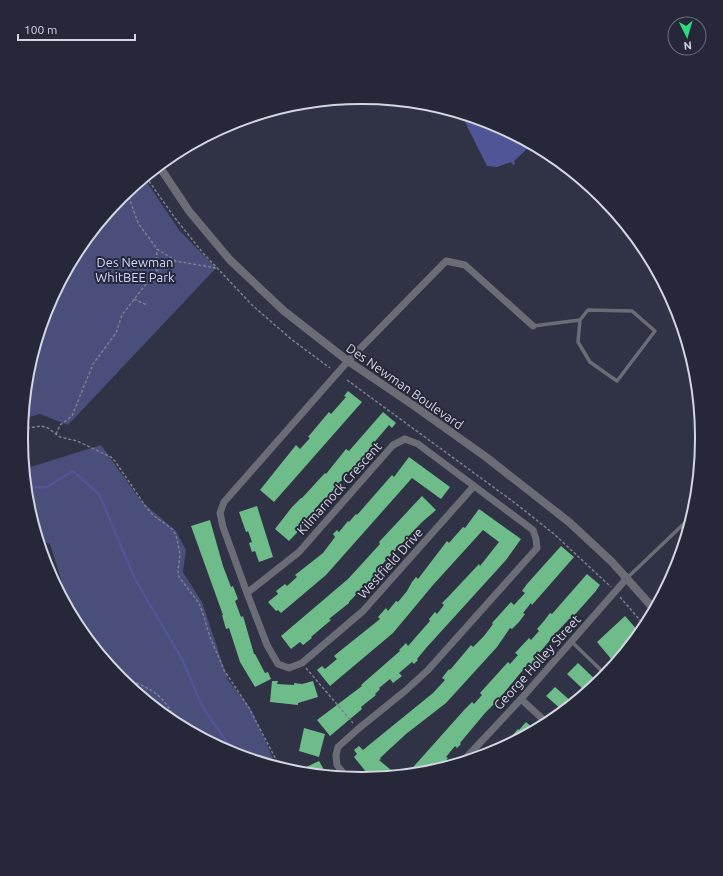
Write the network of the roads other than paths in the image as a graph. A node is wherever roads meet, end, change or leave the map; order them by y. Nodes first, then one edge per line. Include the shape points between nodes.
1 (162, 170) edge
2 (580, 320) junction
3 (533, 326) joint
4 (348, 361) junction
5 (474, 486) junction
6 (684, 523) edge
7 (682, 525) joint
8 (627, 578) junction
9 (247, 594) junction
10 (650, 605) edge
11 (572, 642) junction
12 (601, 670) edge
13 (521, 699) junction
14 (541, 719) edge
15 (470, 754) edge
16 (342, 771) edge

1 - 4 street, Des Newman Boulevard via 189,211 230,260 284,311
2 - 2 lane via 588,310 632,311 655,331 617,381 590,362 578,342
2 - 3 lane
3 - 4 street via 465,265 446,261
4 - 8 street, Des Newman Boulevard via 486,457 569,522
4 - 9 street via 222,506 220,514 223,527
5 - 9 street, Kilmarnock Crescent via 418,444 405,439 394,445 299,552
5 - 9 street, Westfield Drive via 363,611 302,664 288,668 278,664 267,645
5 - 16 street via 533,530 537,548 428,670 338,747 337,765
6 - 7 lane
7 - 8 lane
8 - 10 street, Des Newman Boulevard
8 - 11 street, George Holley Street
11 - 12 lane
11 - 13 street, George Holley Street
13 - 14 street
13 - 15 street, George Holley Street

